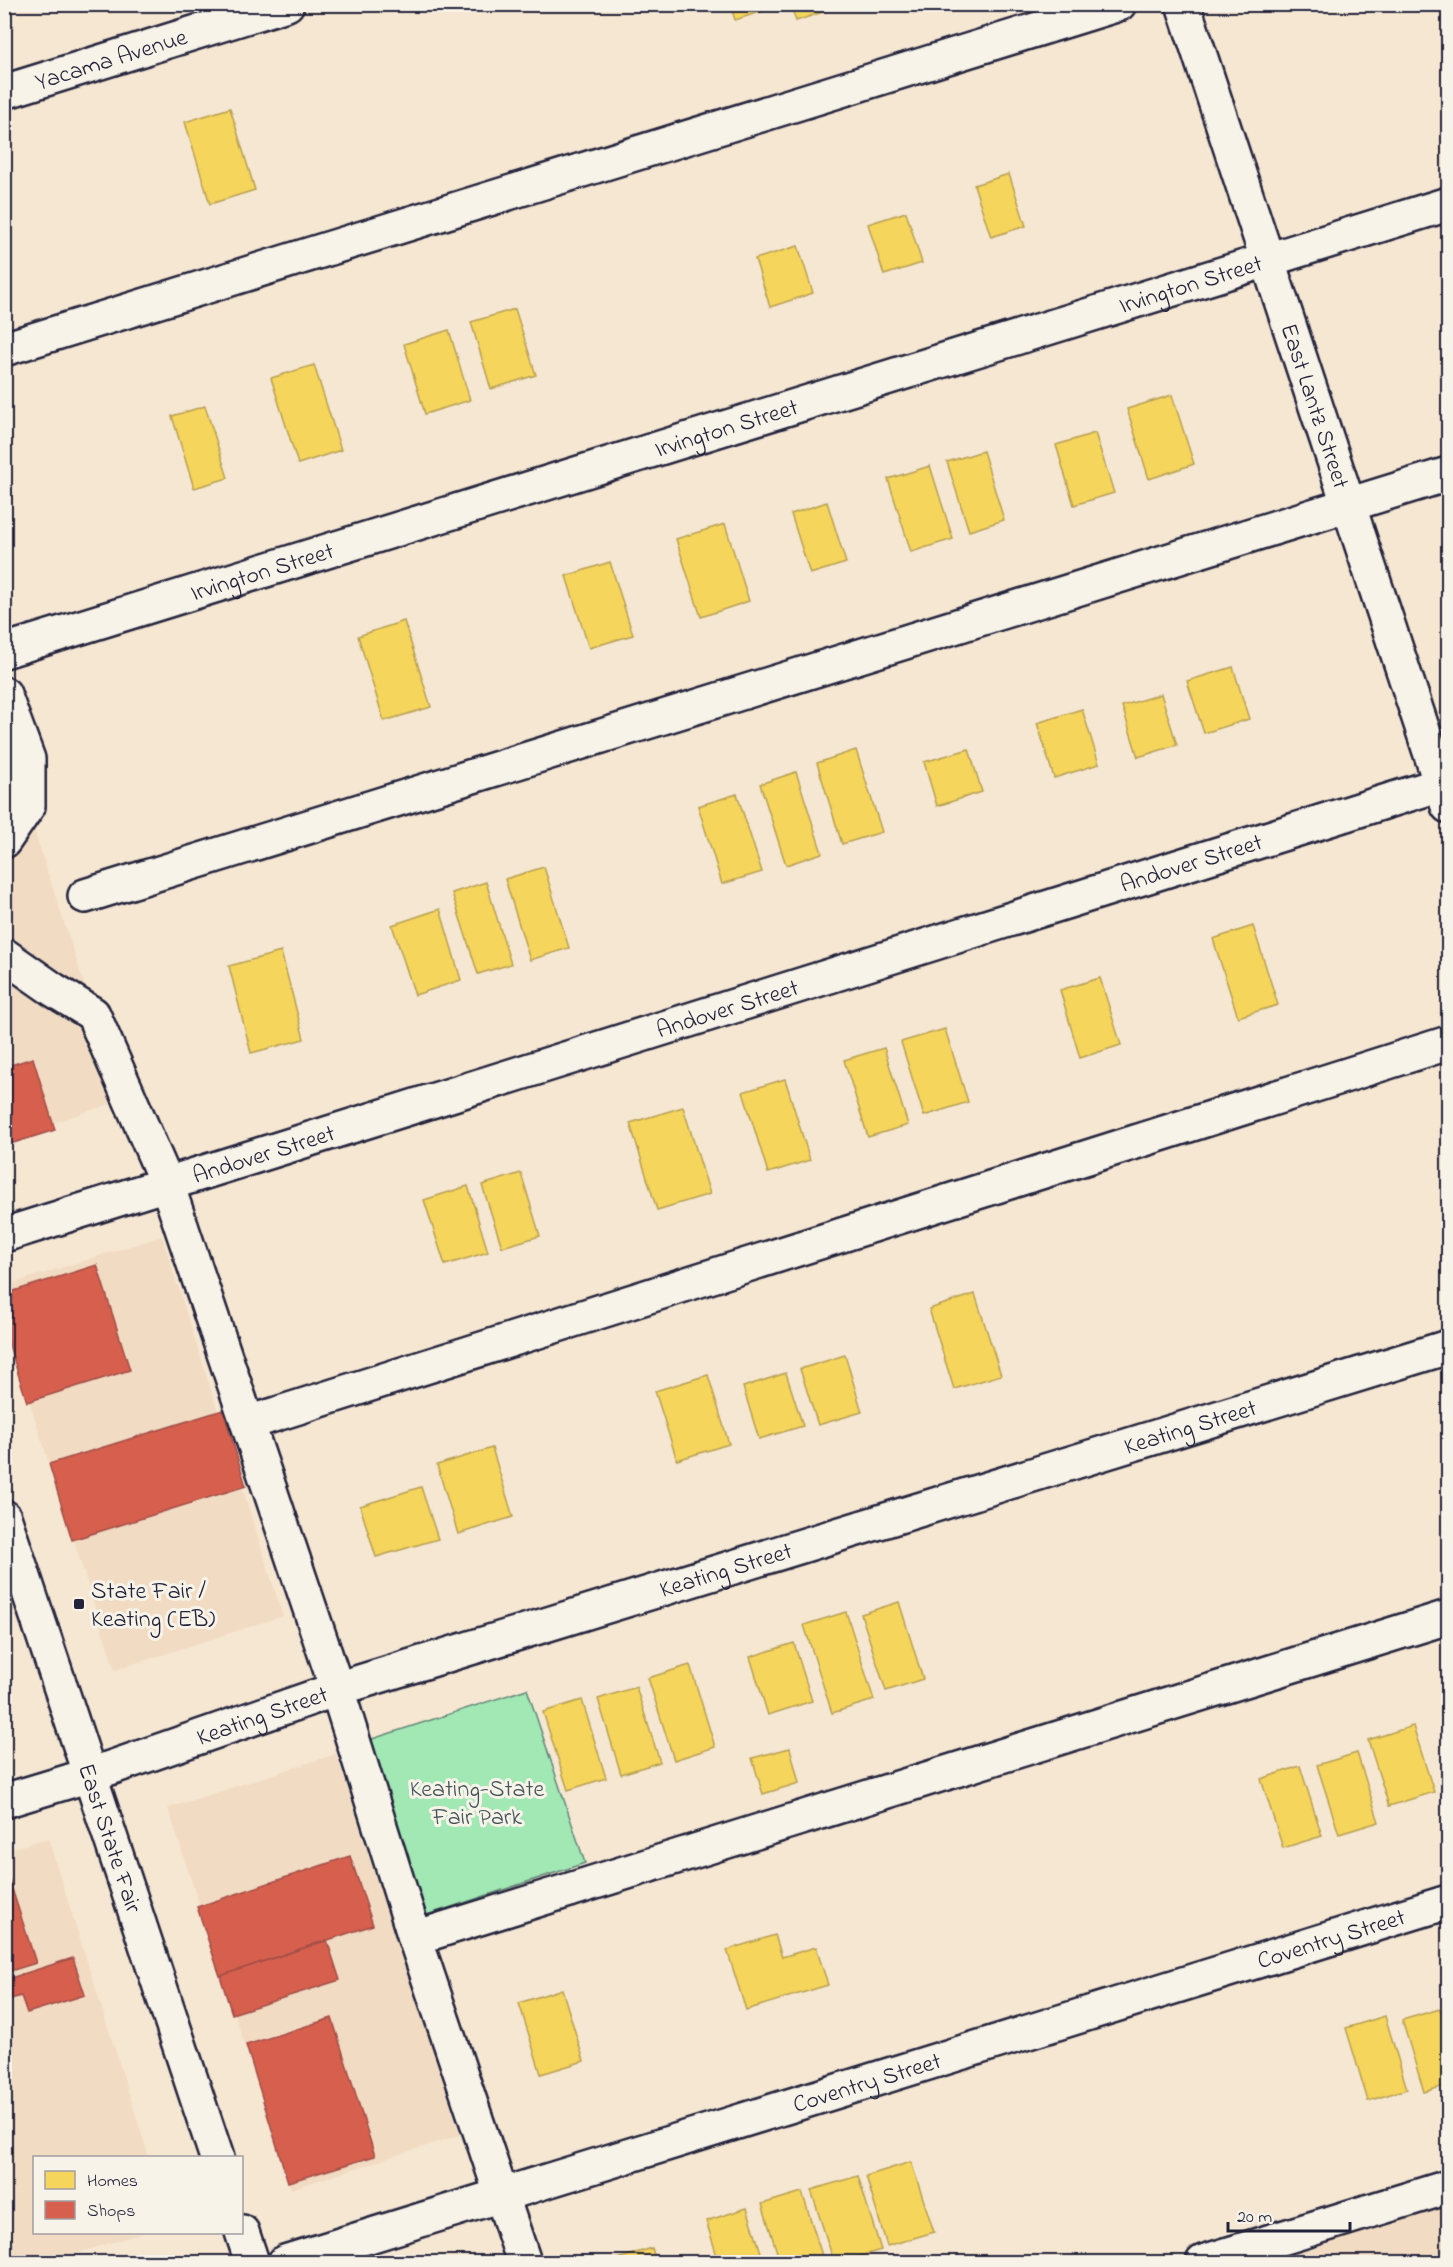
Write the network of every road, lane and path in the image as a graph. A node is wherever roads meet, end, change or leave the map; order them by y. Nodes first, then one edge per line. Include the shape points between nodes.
1 (287, 4) edge
2 (1119, 4) edge
3 (1184, 4) edge
4 (4, 92) edge
5 (1449, 204) edge
6 (1268, 260) junction
7 (4, 349) edge
8 (1449, 474) edge
9 (1349, 505) junction
10 (4, 651) edge
11 (4, 694) edge
12 (1446, 791) edge
13 (4, 841) edge
14 (85, 896) dead end
15 (4, 955) edge
16 (1449, 1043) edge
17 (167, 1184) junction
18 (4, 1235) edge
19 (1449, 1347) edge
20 (248, 1423) junction
21 (4, 1517) edge
22 (1449, 1617) edge
23 (336, 1689) junction
24 (90, 1775) junction
25 (4, 1801) edge
26 (1449, 1902) edge
27 (415, 1938) junction
28 (217, 2156) edge
29 (1449, 2187) edge
30 (501, 2196) junction
31 (243, 2234) edge
32 (252, 2262) edge
33 (285, 2262) edge
34 (524, 2262) edge
35 (1203, 2262) edge

1 - 4 street, Yacama Avenue
2 - 7 street
3 - 6 street, East Lantz Street
5 - 6 street, Irvington Street
6 - 9 street, East Lantz Street
6 - 10 street, Irvington Street
8 - 9 street
9 - 12 street, East Lantz Street
9 - 14 street
11 - 13 street via 28,759 28,806
12 - 17 street, Andover Street
15 - 17 street via 93,1014
16 - 20 street
17 - 18 street, Andover Street
17 - 20 street
19 - 23 street, Keating Street
20 - 23 street
21 - 24 street, East State Fair
22 - 27 street
23 - 24 street, Keating Street
23 - 27 street
24 - 25 street, Keating Street
24 - 28 street, East State Fair
26 - 30 street, Coventry Street
27 - 30 street
29 - 35 street
30 - 33 street, Coventry Street
30 - 34 street
31 - 32 street

